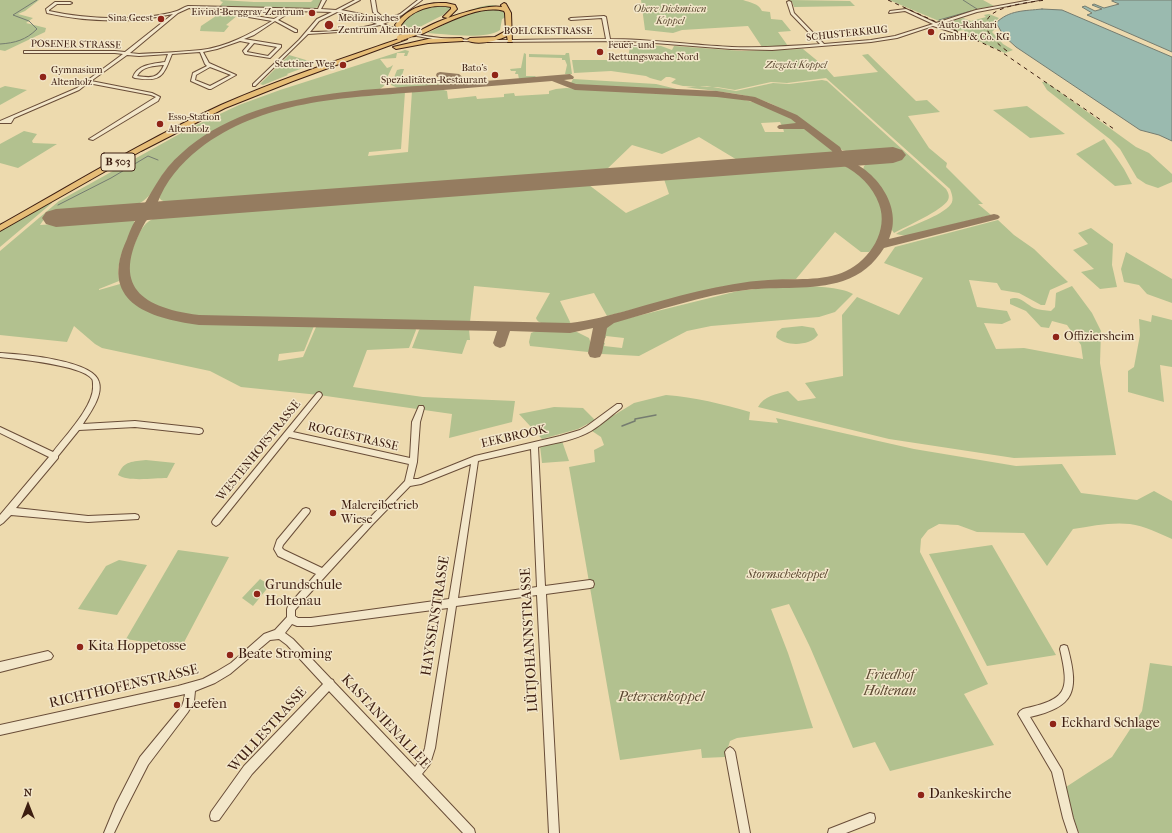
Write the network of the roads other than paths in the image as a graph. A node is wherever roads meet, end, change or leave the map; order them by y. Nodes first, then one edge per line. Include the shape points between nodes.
1 (324, 0) edge
2 (358, 0) edge
3 (373, 0) edge
4 (420, 0) edge
5 (1037, 0) edge
6 (497, 1) dead end
7 (789, 2) dead end
8 (70, 3) dead end
9 (471, 5) dead end
10 (292, 9) junction
11 (319, 10) junction
12 (338, 10) junction
13 (459, 10) dead end
14 (507, 10) junction
15 (177, 12) junction
16 (890, 12) dead end
17 (243, 15) dead end
18 (449, 17) junction
19 (571, 19) dead end
20 (275, 20) junction
21 (385, 21) junction
22 (379, 24) junction
23 (935, 25) junction
24 (296, 32) dead end
25 (509, 32) junction
26 (955, 32) dead end
27 (307, 33) junction
28 (416, 33) junction
29 (402, 39) junction
30 (240, 40) junction
31 (461, 40) junction
32 (470, 40) junction
33 (608, 40) junction
34 (510, 41) junction
35 (252, 43) junction
36 (823, 45) junction
37 (762, 49) joint
38 (201, 51) junction
39 (25, 52) dead end
40 (126, 54) junction
41 (170, 54) junction
42 (167, 63) junction
43 (210, 66) junction
44 (300, 76) junction
45 (88, 82) junction
46 (254, 85) joint
47 (213, 108) junction
48 (11, 118) dead end
49 (91, 139) dead end
50 (0, 223) edge
51 (0, 228) edge
52 (0, 354) edge
53 (319, 395) dead end
54 (619, 406) dead end
55 (421, 408) dead end
56 (76, 427) junction
57 (0, 430) edge
58 (199, 431) dead end
59 (288, 434) junction
60 (534, 445) junction
61 (55, 456) junction
62 (475, 459) junction
63 (413, 462) junction
64 (408, 483) junction
65 (10, 511) junction
66 (306, 511) dead end
67 (135, 517) dead end
68 (0, 521) edge
69 (216, 522) dead end
70 (323, 573) junction
71 (590, 584) dead end
72 (541, 591) junction
73 (452, 603) junction
74 (291, 618) junction
75 (277, 635) junction
76 (1064, 649) dead end
77 (48, 656) dead end
78 (0, 667) edge
79 (330, 683) junction
80 (191, 688) junction
81 (0, 730) edge
82 (730, 752) dead end
83 (415, 775) junction
84 (215, 816) dead end
85 (870, 818) dead end
86 (109, 833) edge
87 (470, 833) edge
88 (554, 833) edge
89 (745, 833) edge
90 (833, 833) edge
91 (1073, 833) edge

1 - 11 street
2 - 12 street
3 - 21 street via 375,12
4 - 21 street via 401,14
5 - 23 street, SCHUSTERKRUG via 981,10
6 - 14 highway via 505,5
7 - 36 street via 792,13
8 - 15 street via 56,3 47,10 62,15 90,18 152,17
9 - 18 highway, B 503
10 - 11 street
10 - 15 street via 188,5
10 - 20 street, POSENER STRASSE
11 - 12 street
12 - 22 street, BOELCKESTRASSE via 360,15
12 - 27 street via 318,20
13 - 18 highway, B 503
14 - 18 highway via 498,5 484,5
14 - 25 highway
15 - 40 street
16 - 23 street via 906,10
17 - 20 street
18 - 28 highway, B 503
18 - 28 highway via 454,9 446,3 428,4 413,11 398,25 400,30
19 - 33 street via 604,17
20 - 24 street
20 - 30 street, POSENER STRASSE
21 - 22 street
22 - 27 street via 351,31
22 - 28 street, BOELCKESTRASSE via 397,32
23 - 26 street
23 - 36 street, SCHUSTERKRUG via 883,40
25 - 32 highway via 497,38
25 - 34 highway
27 - 46 street
28 - 29 highway, B 503, bridge
28 - 31 street, BOELCKESTRASSE
29 - 44 highway, B 503
29 - 47 highway, B 503 via 283,79
30 - 35 street
30 - 38 street, POSENER STRASSE
31 - 32 street, BOELCKESTRASSE
31 - 44 highway via 415,43
32 - 34 street, BOELCKESTRASSE
33 - 34 street, BOELCKESTRASSE
33 - 37 street, BOELCKESTRASSE
35 - 35 street via 266,45 280,46 269,57 254,56 245,51
36 - 37 street, SCHUSTERKRUG
38 - 41 street, POSENER STRASSE
38 - 43 street
39 - 40 street, POSENER STRASSE
40 - 41 street, POSENER STRASSE
40 - 45 street
41 - 42 street
42 - 42 street via 155,79 135,77 138,71
43 - 43 street via 221,71 234,75 210,88 193,81 194,74
44 - 51 highway, B 503 via 246,97 186,125
45 - 48 street via 70,93
45 - 49 street via 158,97
46 - 47 highway
47 - 50 highway, B 503 via 151,139
52 - 56 street via 48,361 90,373 97,384 93,400
53 - 59 street, WESTENHOFSTRASSE
54 - 60 street, EEKBROOK via 590,428 565,438
55 - 63 street via 416,422
56 - 58 street via 135,424
56 - 61 street
57 - 61 street
59 - 63 street, ROGGESTRASSE
59 - 69 street, WESTENHOFSTRASSE
60 - 62 street, EEKBROOK
60 - 72 street, LÜTJOHANNSTRASSE
61 - 65 street
62 - 64 street, EEKBROOK via 418,482
62 - 73 street, HAYSSENSTRASSE
63 - 64 street
64 - 70 street, RICHTHOFENSTRASSE
65 - 67 street via 88,520
65 - 68 street
66 - 70 street via 278,545 278,549 281,553
70 - 74 street, RICHTHOFENSTRASSE via 293,606
71 - 72 street
72 - 73 street
72 - 88 street, LÜTJOHANNSTRASSE
73 - 74 street via 311,622 297,622
73 - 83 street, HAYSSENSTRASSE via 430,748 426,760
74 - 75 street, RICHTHOFENSTRASSE
75 - 79 street, KASTANIENALLEE via 290,642
75 - 80 street, RICHTHOFENSTRASSE via 264,639 220,676
76 - 91 street via 1070,680 1063,698 1052,707 1023,714 1057,770
77 - 78 street
79 - 83 street, KASTANIENALLEE
79 - 84 street, WULLESTRASSE via 248,770
80 - 81 street, RICHTHOFENSTRASSE
80 - 86 street via 185,709 144,762
82 - 89 street
83 - 87 street, KASTANIENALLEE
85 - 90 street

